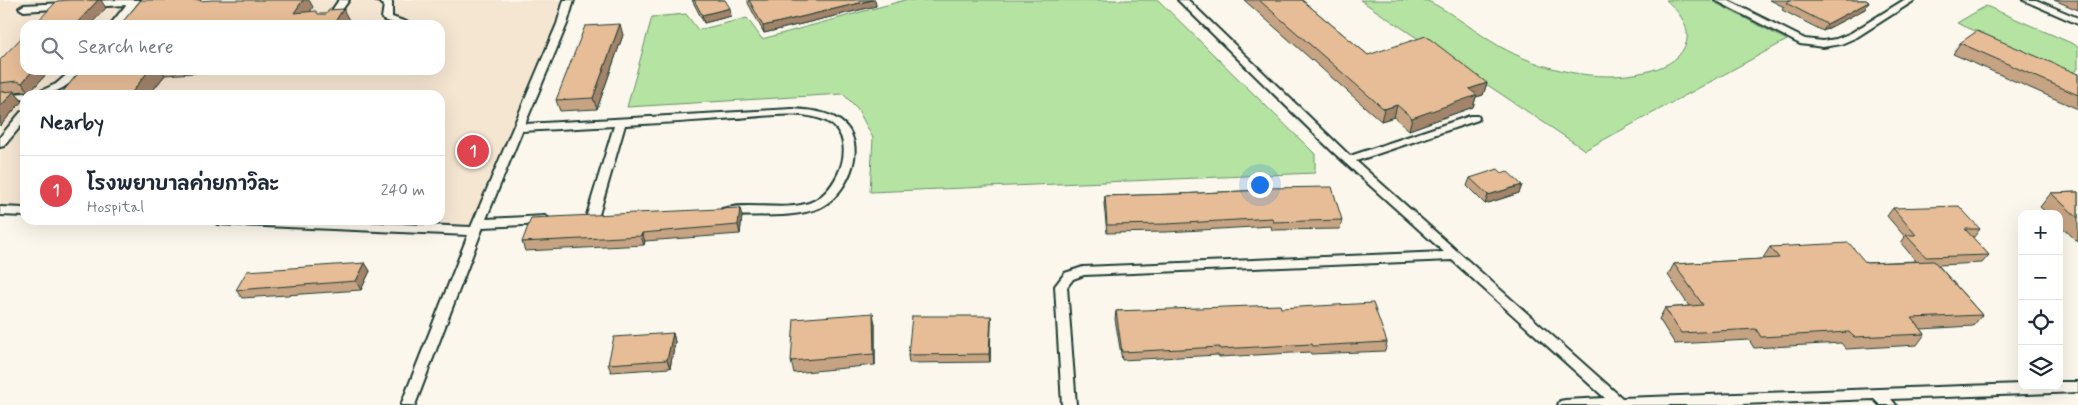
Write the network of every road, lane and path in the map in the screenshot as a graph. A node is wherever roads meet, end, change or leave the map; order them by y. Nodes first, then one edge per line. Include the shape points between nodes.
1 (344, 0) edge
2 (382, 0) edge
3 (569, 0) edge
4 (1183, 0) edge
5 (1720, 0) edge
6 (1910, 0) edge
7 (2028, 0) edge
8 (135, 1) edge
9 (24, 8) dead end
10 (119, 20) edge
11 (331, 20) edge
12 (385, 20) edge
13 (2078, 21) edge
14 (73, 75) edge
15 (54, 90) edge
16 (20, 96) edge
17 (0, 98) edge
18 (1474, 118) dead end
19 (20, 120) edge
20 (620, 122) junction
21 (517, 128) junction
22 (0, 144) edge
23 (1348, 160) junction
24 (0, 211) edge
25 (20, 212) edge
26 (717, 212) edge
27 (592, 218) edge
28 (555, 220) edge
29 (404, 225) edge
30 (478, 227) junction
31 (1456, 256) junction
32 (2078, 387) edge
33 (1878, 394) junction
34 (1621, 404) edge
35 (408, 405) edge
36 (1069, 405) edge
37 (1565, 405) edge
38 (1889, 405) edge

1 - 11 lane
2 - 12 lane via 389,4
3 - 21 lane via 562,24
4 - 23 lane
5 - 6 lane via 1803,42 1823,44 1854,35
7 - 13 lane
8 - 9 lane
8 - 10 lane
14 - 15 lane
16 - 17 lane
18 - 23 lane
19 - 22 lane
20 - 21 lane
20 - 26 lane via 792,112 823,116 843,129 850,148 843,178 830,197 814,205 794,208
20 - 27 lane
21 - 30 lane
23 - 31 lane
24 - 25 lane
28 - 30 lane
29 - 30 lane
30 - 35 lane
31 - 34 lane
31 - 36 lane via 1083,271 1069,276 1061,286
32 - 33 lane
33 - 34 lane
33 - 38 lane
34 - 37 lane

